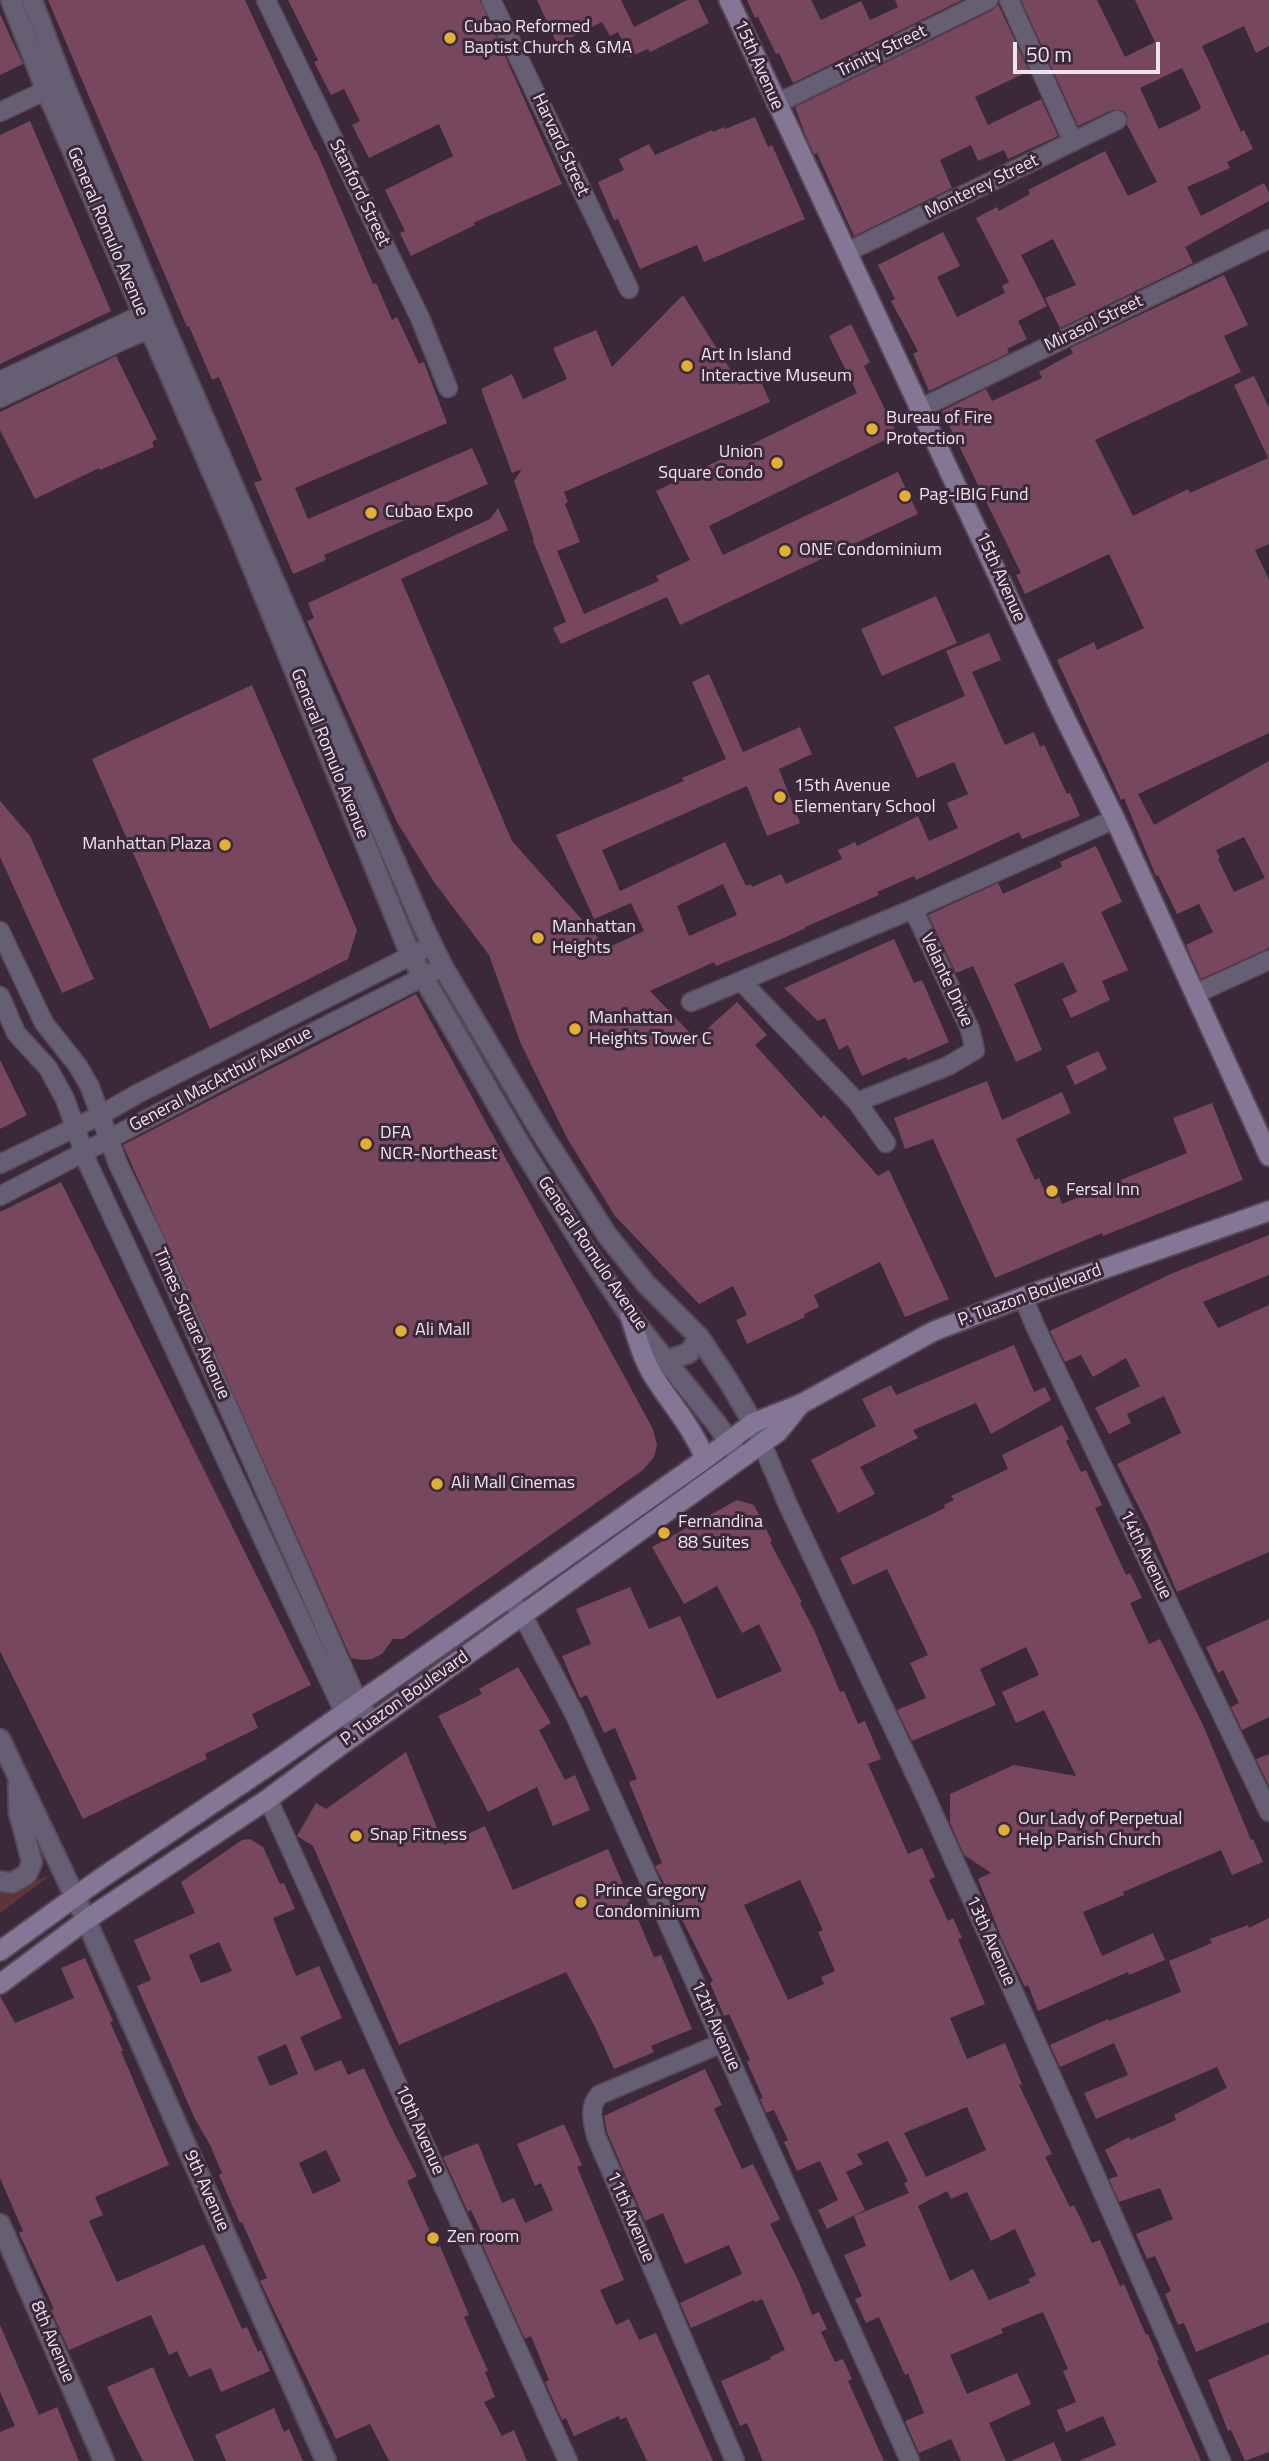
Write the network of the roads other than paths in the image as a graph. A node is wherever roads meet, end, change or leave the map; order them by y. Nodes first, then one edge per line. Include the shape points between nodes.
1 (11, 0) edge
2 (32, 0) edge
3 (266, 0) edge
4 (491, 0) edge
5 (729, 0) edge
6 (988, 0) edge
7 (1009, 0) edge
8 (55, 86) junction
9 (776, 104) junction
10 (0, 112) edge
11 (1117, 120) dead end
12 (1073, 142) junction
13 (1269, 239) edge
14 (847, 253) junction
15 (629, 289) dead end
16 (153, 318) junction
17 (0, 381) edge
18 (448, 388) dead end
19 (0, 398) edge
20 (919, 408) junction
21 (205, 437) junction
22 (1115, 819) junction
23 (913, 909) junction
24 (0, 931) edge
25 (432, 945) junction
26 (411, 956) junction
27 (1269, 960) edge
28 (443, 967) junction
29 (423, 977) junction
30 (741, 981) junction
31 (1195, 993) junction
32 (0, 996) edge
33 (691, 1002) dead end
34 (858, 1102) junction
35 (101, 1115) junction
36 (76, 1127) junction
37 (110, 1139) junction
38 (886, 1143) dead end
39 (84, 1153) junction
40 (1269, 1156) edge
41 (0, 1164) edge
42 (0, 1196) edge
43 (1269, 1211) edge
44 (1023, 1297) junction
45 (630, 1316) junction
46 (699, 1337) junction
47 (662, 1357) junction
48 (801, 1404) junction
49 (753, 1423) junction
50 (729, 1440) junction
51 (760, 1444) junction
52 (740, 1457) junction
53 (705, 1460) junction
54 (509, 1597) junction
55 (523, 1616) junction
56 (351, 1707) junction
57 (365, 1727) junction
58 (0, 1739) edge
59 (16, 1773) junction
60 (268, 1799) junction
61 (1269, 1812) edge
62 (0, 1881) edge
63 (75, 1896) junction
64 (86, 1920) junction
65 (0, 1951) edge
66 (0, 1984) edge
67 (722, 2043) junction
68 (0, 2224) edge
69 (104, 2461) edge
70 (326, 2461) edge
71 (568, 2461) edge
72 (735, 2461) edge
73 (910, 2461) edge
74 (1221, 2461) edge

1 - 8 street, General Romulo Avenue
2 - 8 street, General Romulo Avenue
3 - 18 street, Stanford Street
4 - 15 street, Harvard Street
5 - 9 main road, 15th Avenue
6 - 9 street, Trinity Street
7 - 12 street
8 - 10 street
8 - 16 street, General Romulo Avenue
9 - 14 main road, 15th Avenue
11 - 12 street, Monterey Street
12 - 14 street, Monterey Street
13 - 20 street, Mirasol Street
14 - 20 main road, 15th Avenue
16 - 17 street
16 - 19 street
16 - 21 street, General Romulo Avenue
20 - 22 main road, 15th Avenue
21 - 25 street, General Romulo Avenue
21 - 26 street, General Romulo Avenue
22 - 23 street
22 - 31 main road, 15th Avenue
23 - 30 street
23 - 34 street, Velante Drive via 970,1029 975,1050 948,1066
24 - 35 street, Times Square Avenue via 44,1023 78,1066
25 - 26 street, General MacArthur Avenue
25 - 28 street, General Romulo Avenue
26 - 29 street, General Romulo Avenue
26 - 35 street, General MacArthur Avenue
27 - 31 street
28 - 29 street, General MacArthur Avenue
28 - 46 street, General Romulo Avenue via 607,1235 646,1284
29 - 37 street, General MacArthur Avenue
29 - 45 street, General Romulo Avenue via 524,1151
30 - 33 street
30 - 34 street
31 - 40 main road, 15th Avenue
32 - 36 street, Times Square Avenue via 16,1032 48,1068
34 - 38 street
35 - 36 street, General MacArthur Avenue
35 - 37 street, Times Square Avenue
36 - 39 street, Times Square Avenue
36 - 41 street, General MacArthur Avenue
37 - 39 street, General MacArthur Avenue
37 - 56 street, Times Square Avenue
39 - 42 street, General MacArthur Avenue
39 - 56 street, Times Square Avenue via 219,1447
43 - 44 main road, P. Tuazon Boulevard
44 - 48 main road, P. Tuazon Boulevard via 934,1331
44 - 61 street, 14th Avenue
45 - 47 street, General Romulo Avenue
45 - 53 main road via 643,1356 696,1437
46 - 47 street via 689,1353
46 - 49 street, General Romulo Avenue
47 - 50 street, General Romulo Avenue
48 - 49 main road, P. Tuazon Boulevard
48 - 51 main road, P. Tuazon Boulevard via 778,1432
49 - 50 main road, P. Tuazon Boulevard
49 - 51 street, 13th Avenue
50 - 52 street, General Romulo Avenue
50 - 53 main road, P. Tuazon Boulevard
51 - 52 main road, P. Tuazon Boulevard
51 - 74 street, 13th Avenue via 924,1793
52 - 55 main road, P. Tuazon Boulevard
53 - 54 main road, P. Tuazon Boulevard
54 - 55 street, 12th Avenue
54 - 56 main road, P. Tuazon Boulevard
55 - 57 main road, P. Tuazon Boulevard
55 - 67 street, 12th Avenue via 574,1713
56 - 57 street, Times Square Avenue
56 - 63 main road, P. Tuazon Boulevard
57 - 60 main road, P. Tuazon Boulevard
58 - 59 street, 9th Avenue
59 - 62 street via 19,1813 32,1862 27,1874 12,1883
59 - 63 street, 9th Avenue
60 - 64 main road, P. Tuazon Boulevard
60 - 71 street, 10th Avenue
63 - 64 street, 9th Avenue
63 - 65 main road, P. Tuazon Boulevard
64 - 66 main road, P. Tuazon Boulevard
64 - 70 street, 9th Avenue
67 - 72 street, 11th Avenue via 599,2095 592,2111 596,2136
67 - 73 street, 12th Avenue
68 - 69 street, 8th Avenue

